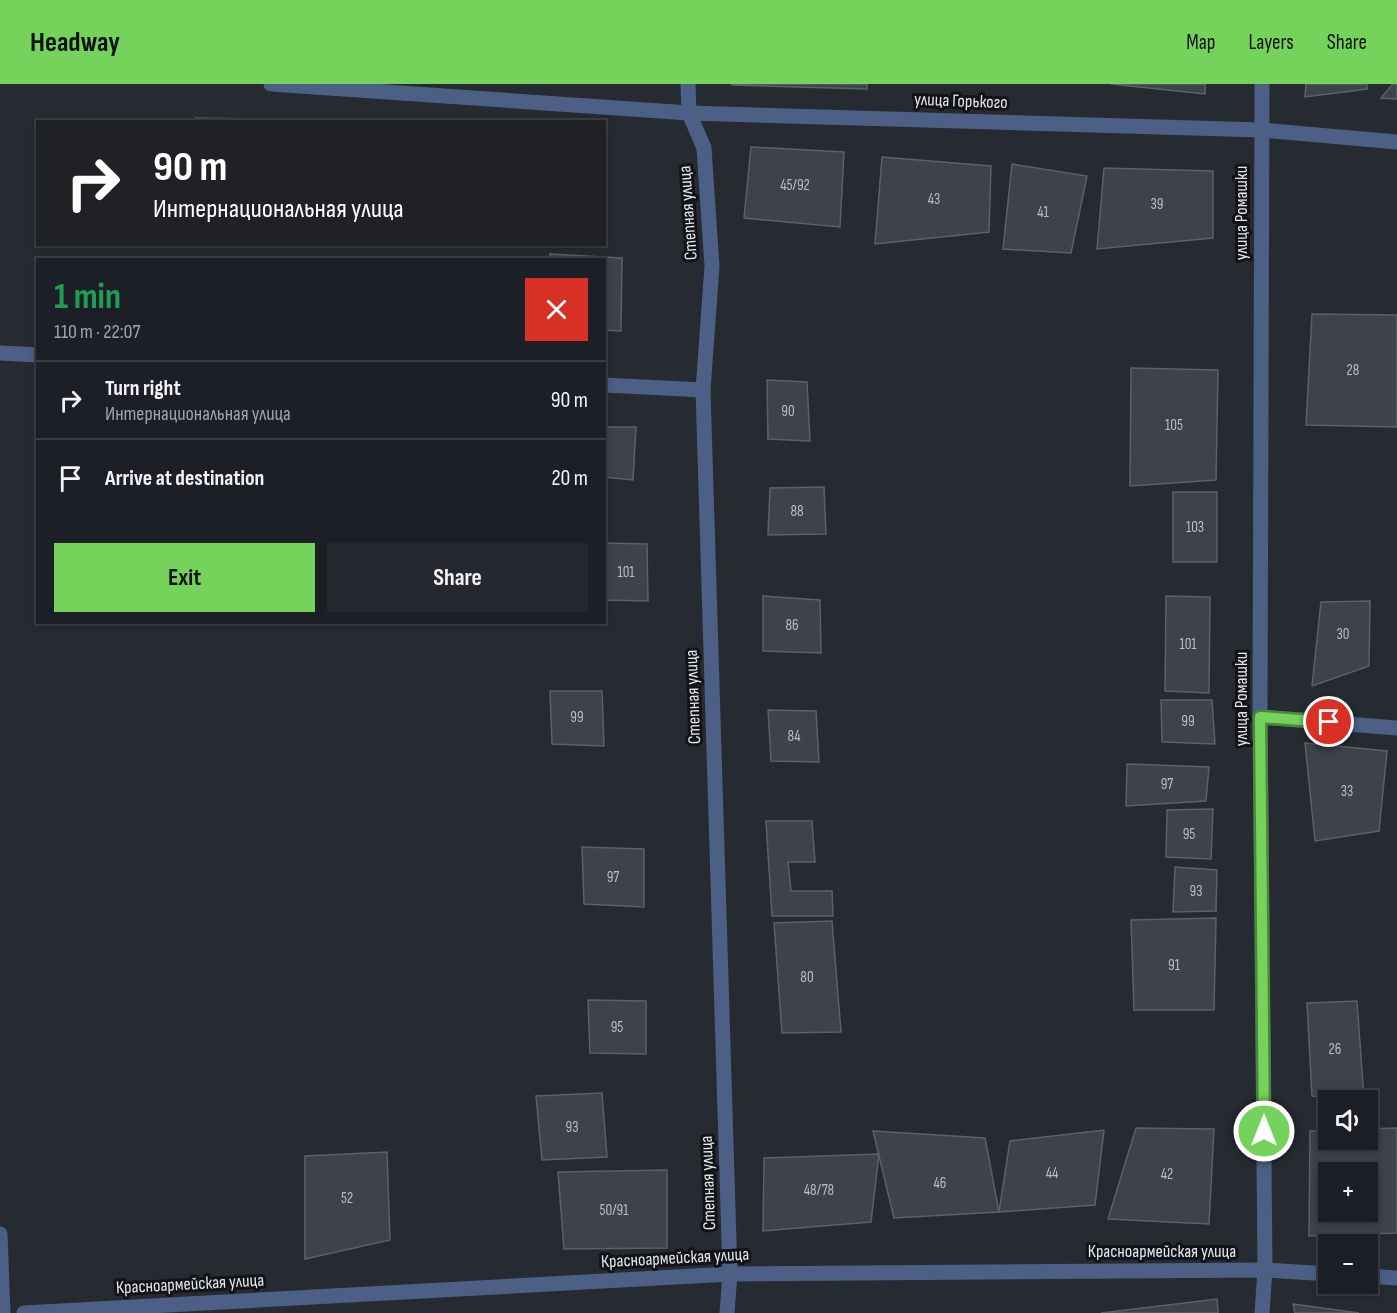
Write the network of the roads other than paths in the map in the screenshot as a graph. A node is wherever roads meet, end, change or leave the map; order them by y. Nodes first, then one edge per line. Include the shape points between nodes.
1 (272, 84) edge
2 (688, 84) edge
3 (1262, 84) edge
4 (689, 113) junction
5 (1261, 130) junction
6 (1397, 142) edge
7 (0, 352) edge
8 (36, 355) edge
9 (606, 385) edge
10 (703, 390) junction
11 (1260, 717) junction
12 (1397, 728) edge
13 (0, 1234) edge
14 (1265, 1270) junction
15 (1318, 1273) edge
16 (730, 1274) junction
17 (1378, 1277) edge
18 (1397, 1278) edge
19 (3, 1313) edge
20 (24, 1313) edge
21 (727, 1313) edge
22 (1262, 1313) edge

1 - 4 street, улица Горького
2 - 4 street, Степная улица
3 - 5 street, улица Ромашки
4 - 5 street, улица Горького
4 - 10 street, Степная улица via 704,147 712,266
5 - 6 street, улица Горького
5 - 11 street, улица Ромашки
7 - 8 street
9 - 10 street
10 - 16 street, Степная улица
11 - 12 street
11 - 14 street, улица Ромашки
13 - 19 street
14 - 15 street, Красноармейская улица
14 - 16 street, Красноармейская улица
14 - 22 street, улица Ромашки
16 - 20 street, Красноармейская улица
16 - 21 street, Степная улица
17 - 18 street

